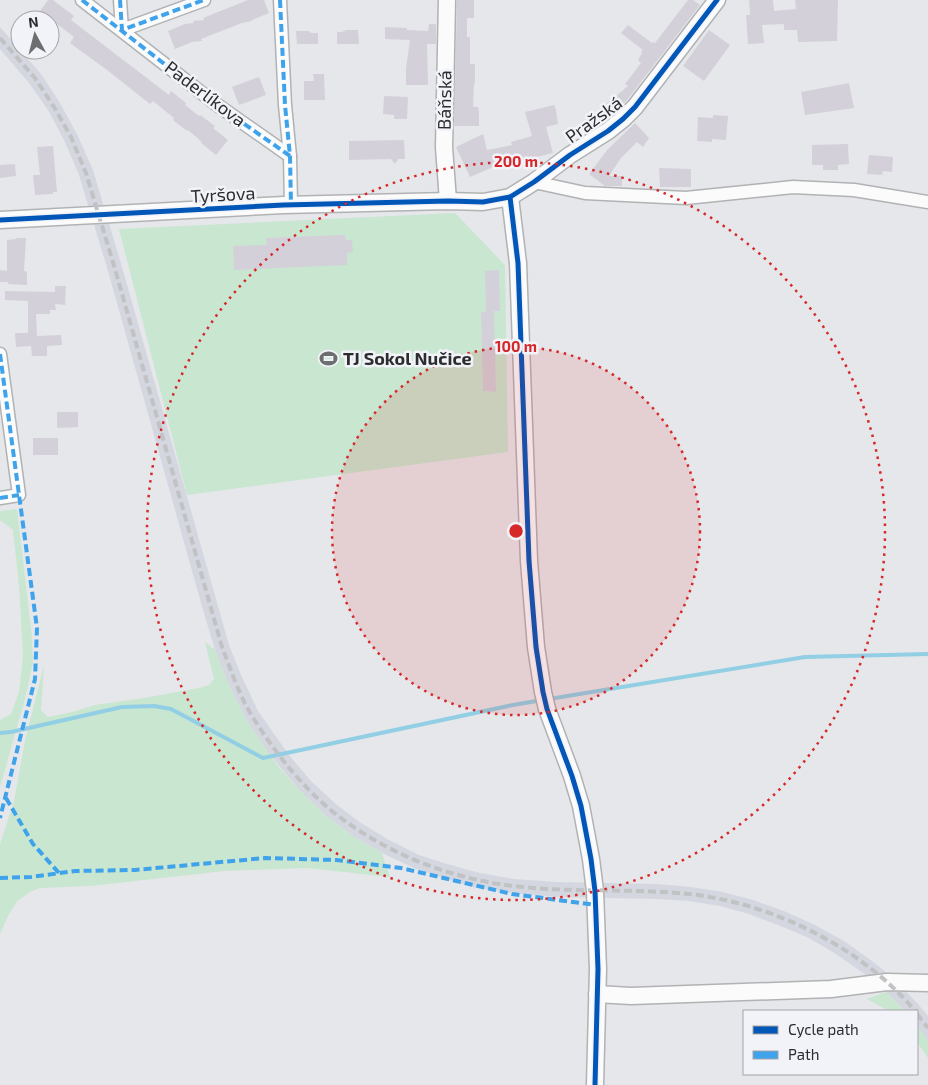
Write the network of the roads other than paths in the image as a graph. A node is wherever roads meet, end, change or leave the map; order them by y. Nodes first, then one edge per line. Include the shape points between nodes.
1 (82, 0) edge
2 (120, 0) edge
3 (204, 0) edge
4 (280, 0) edge
5 (447, 0) edge
6 (717, 0) edge
7 (122, 30) junction
8 (290, 156) junction
9 (534, 182) junction
10 (510, 197) junction
11 (448, 201) junction
12 (928, 202) edge
13 (291, 205) junction
14 (0, 220) edge
15 (0, 361) edge
16 (0, 498) edge
17 (928, 983) edge
18 (597, 994) junction
19 (595, 1085) edge

1 - 7 street, Paderlíkova
2 - 7 street
3 - 7 street
4 - 8 street
5 - 11 street, Báňská via 444,148
6 - 9 street, Pražská via 635,108 608,131
7 - 8 street, Paderlíkova via 216,104
8 - 13 street
9 - 10 street, Pražská
9 - 12 street via 585,193 667,198 793,187 854,190
10 - 11 street, Pražská via 483,202
10 - 18 street via 518,263 529,561 536,647 547,709 572,776 587,836 595,891
11 - 13 street, Tyršova
13 - 14 street, Tyršova
15 - 16 street via 19,495
17 - 18 street via 888,982 831,989 631,996
18 - 19 street

